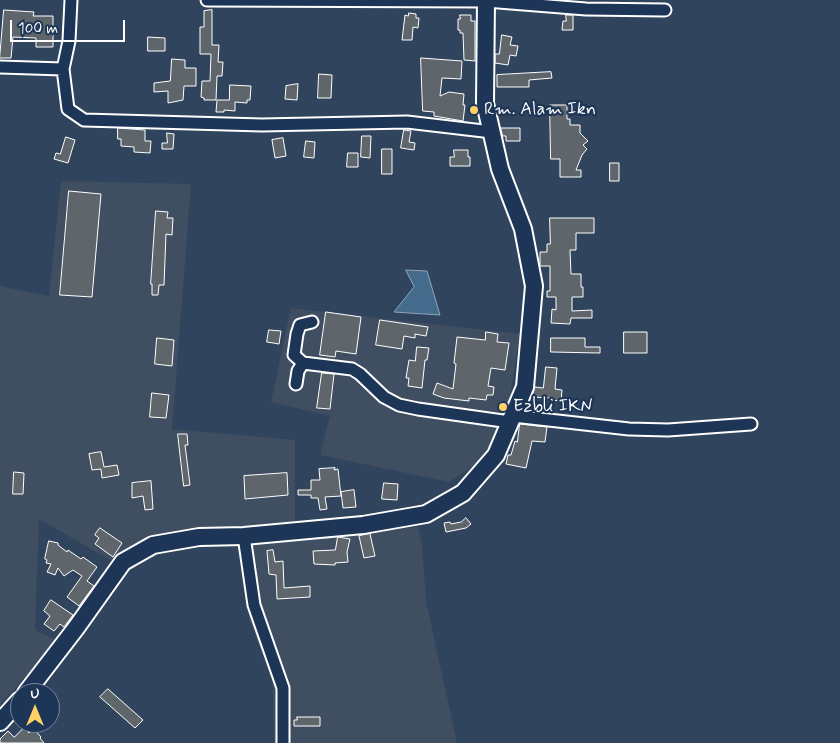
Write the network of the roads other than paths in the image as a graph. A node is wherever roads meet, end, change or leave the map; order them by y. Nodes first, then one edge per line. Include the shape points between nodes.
1 (70, 0) edge
2 (207, 0) edge
3 (486, 1) edge
4 (665, 10) dead end
5 (0, 67) edge
6 (63, 69) junction
7 (492, 132) junction
8 (312, 322) dead end
9 (303, 363) junction
10 (296, 384) dead end
11 (512, 419) junction
12 (751, 424) dead end
13 (244, 536) junction
14 (34, 683) edge
15 (10, 711) edge
16 (0, 722) edge
17 (283, 743) edge

1 - 6 street via 69,42
2 - 3 street
3 - 4 street via 586,9
3 - 7 highway via 485,103
5 - 6 street
6 - 7 street via 68,109 84,120 262,125 407,122
7 - 11 highway via 500,169 523,230 534,286 525,387
8 - 9 street via 300,325 293,351
9 - 10 street
9 - 11 street via 352,369 399,405
11 - 12 street via 668,430
11 - 13 highway via 496,456 463,493 426,514 363,525
13 - 14 highway via 199,537 153,545 123,562
13 - 17 street via 254,605 283,688
15 - 16 highway

